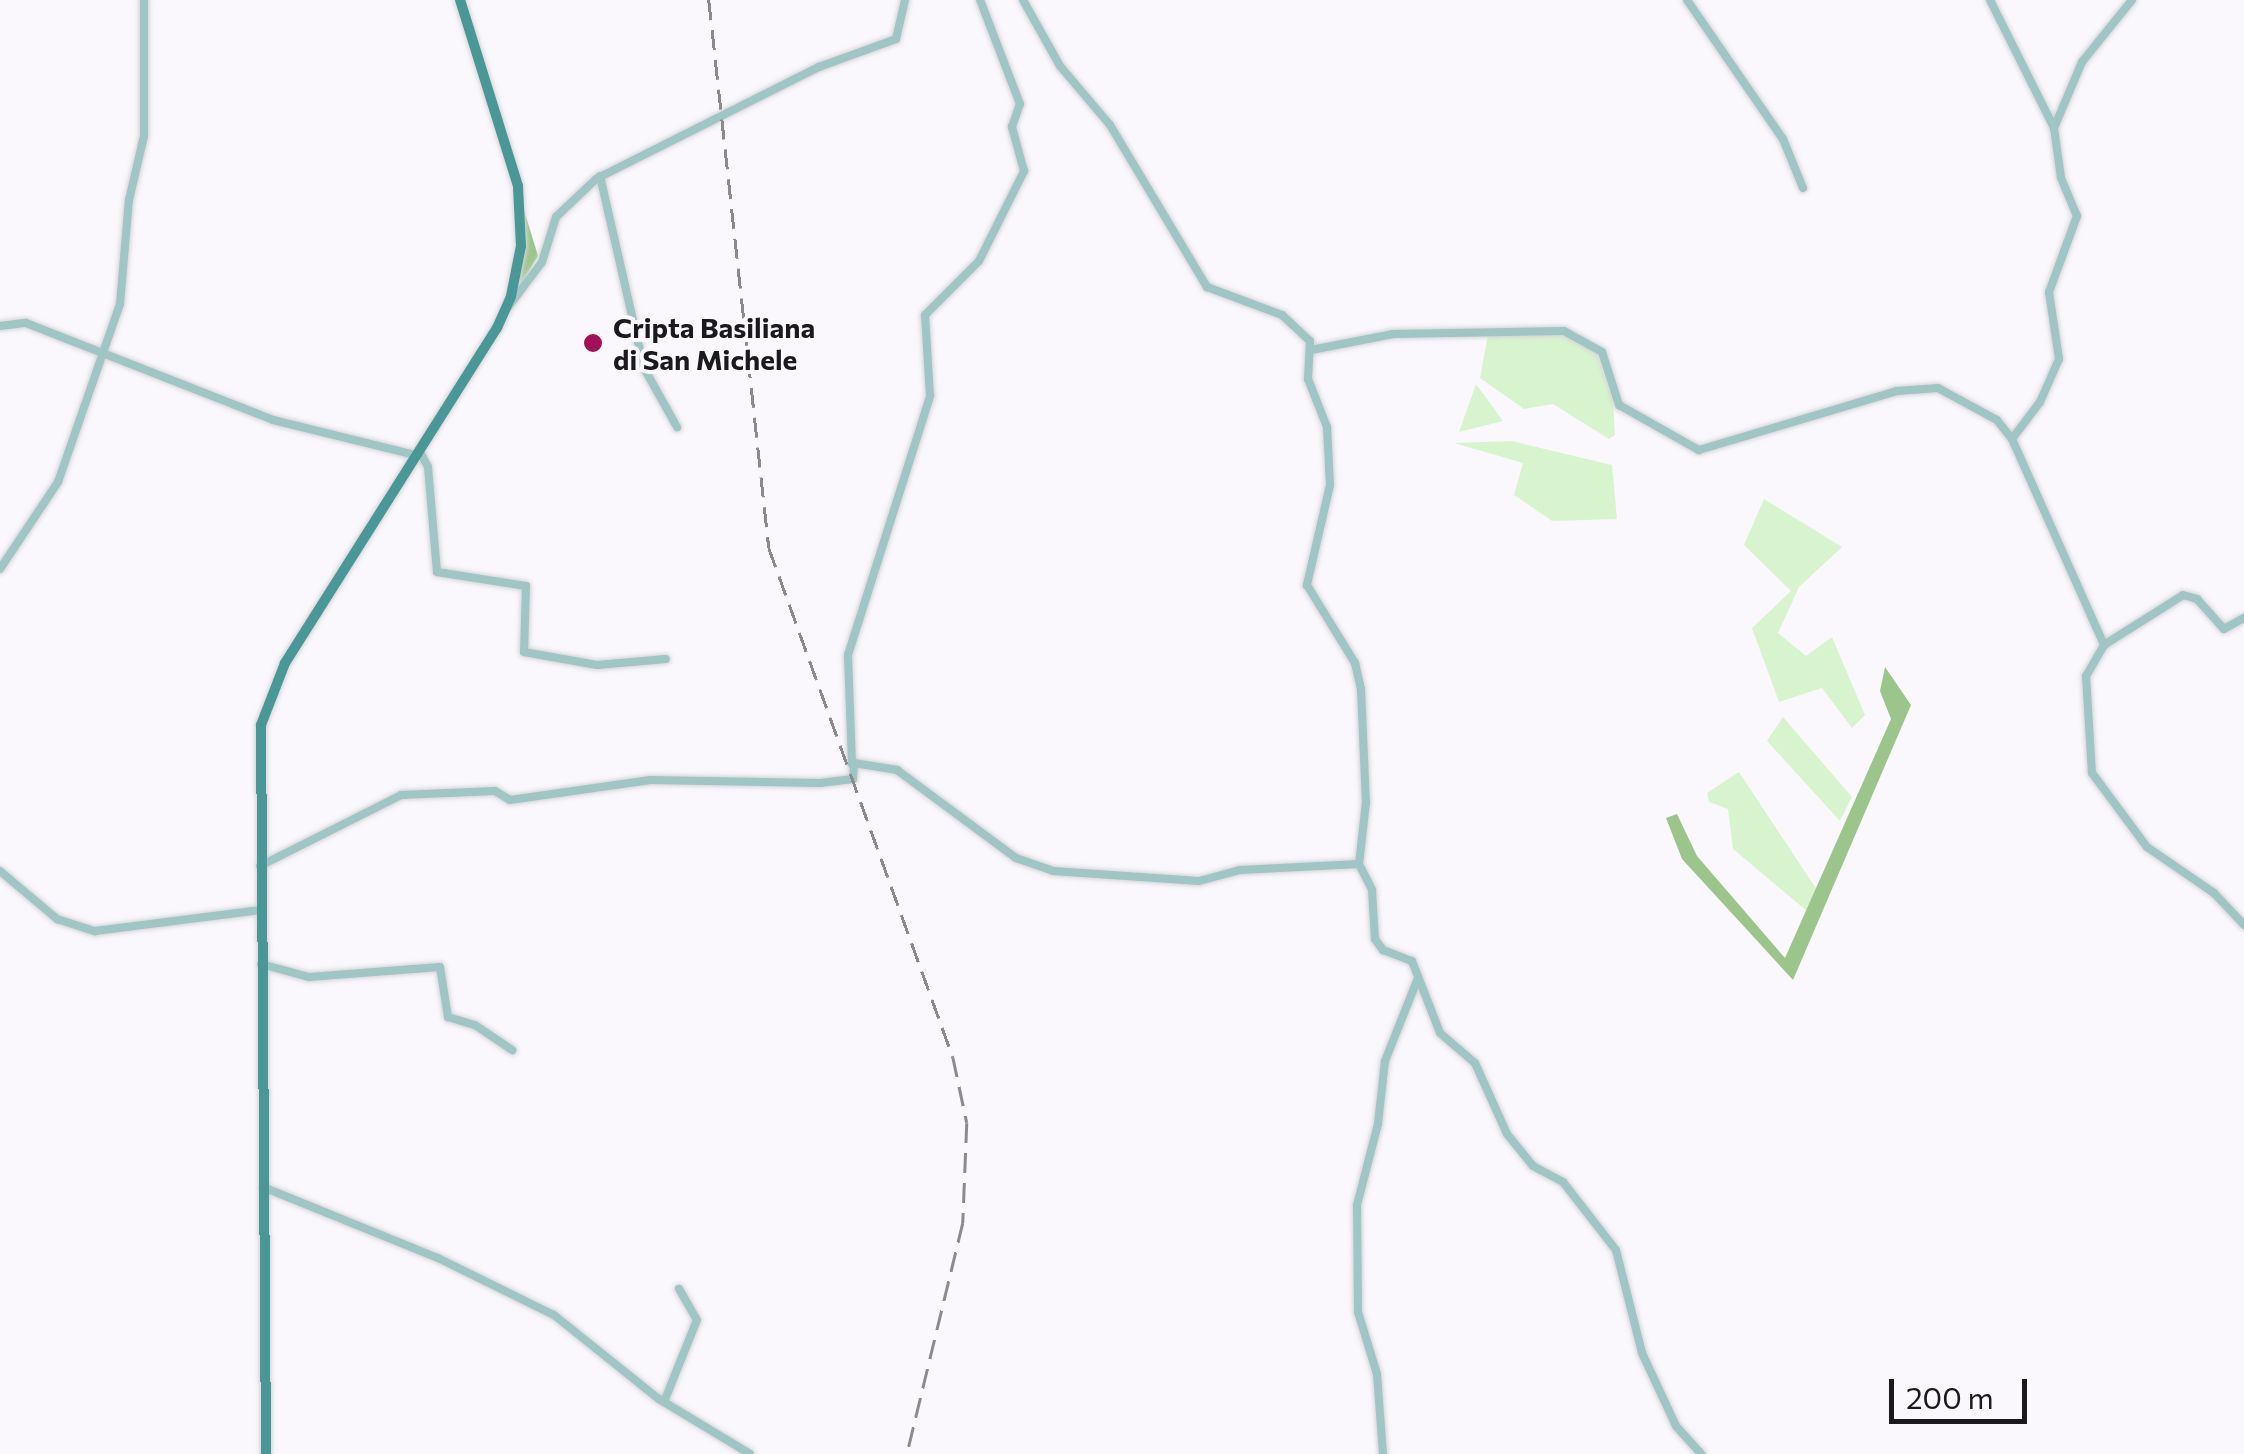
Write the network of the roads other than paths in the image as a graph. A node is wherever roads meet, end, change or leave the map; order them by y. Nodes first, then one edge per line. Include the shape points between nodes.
1 (144, 0) edge
2 (460, 0) edge
3 (905, 0) edge
4 (978, 0) edge
5 (989, 0) edge
6 (1023, 0) edge
7 (1687, 0) edge
8 (1990, 0) edge
9 (2132, 0) edge
10 (2054, 128) junction
11 (600, 176) junction
12 (1803, 188) dead end
13 (505, 311) junction
14 (0, 326) edge
15 (102, 350) junction
16 (1311, 350) junction
17 (678, 428) dead end
18 (2012, 438) junction
19 (417, 452) junction
20 (0, 569) edge
21 (2244, 618) edge
22 (2104, 645) junction
23 (666, 659) dead end
24 (852, 764) junction
25 (1359, 864) junction
26 (260, 866) junction
27 (0, 872) edge
28 (261, 910) junction
29 (2244, 926) edge
30 (261, 964) junction
31 (1418, 978) junction
32 (512, 1050) dead end
33 (263, 1187) junction
34 (679, 1289) dead end
35 (664, 1402) junction
36 (266, 1454) edge
37 (750, 1454) edge
38 (1382, 1454) edge
39 (1701, 1454) edge

1 - 15 street via 144,136 129,200 120,304
2 - 13 main road via 521,203 521,246
3 - 11 street via 896,39 819,66
4 - 5 street
4 - 24 street via 1020,104 1012,127 1024,170 979,261 925,315 930,396 848,655
6 - 16 street via 1060,66 1110,124 1206,287 1282,315
7 - 12 street via 1783,139
8 - 10 street
9 - 10 street via 2082,62
10 - 18 street via 2061,178 2077,216 2049,292 2059,359 2040,402
11 - 13 street via 556,217 542,262
11 - 17 street via 644,368
13 - 19 main road
14 - 15 street via 26,323
15 - 19 street via 272,420
15 - 20 street via 58,482
16 - 18 street via 1393,334 1564,331 1602,352 1619,405 1698,450 1896,391 1938,388 1997,420
16 - 25 street via 1308,379 1327,427 1330,485 1307,585 1355,664 1365,710
18 - 22 street
19 - 23 street via 428,467 438,572 526,586 524,652 597,665
19 - 26 main road via 269,697 261,725
21 - 22 street via 2224,628 2197,599 2183,595
22 - 29 street via 2086,676 2092,773 2147,847 2214,892
24 - 25 street via 896,770 1016,858 1053,871 1199,881 1240,870
24 - 26 street via 854,779 820,783 652,780 510,800 494,791 401,794
25 - 31 street via 1372,890 1379,946 1412,961
26 - 28 main road
27 - 28 street via 57,920 95,931
28 - 30 main road
30 - 32 street via 309,977 440,967 448,1017 475,1025
30 - 33 main road
31 - 38 street via 1384,1061 1378,1124 1358,1194 1358,1312 1377,1374
31 - 39 street via 1440,1033 1474,1063 1507,1134 1534,1166 1563,1182 1623,1260 1642,1353 1676,1426
33 - 35 street via 438,1258 554,1315
33 - 36 main road
34 - 35 street via 698,1320
35 - 37 street

